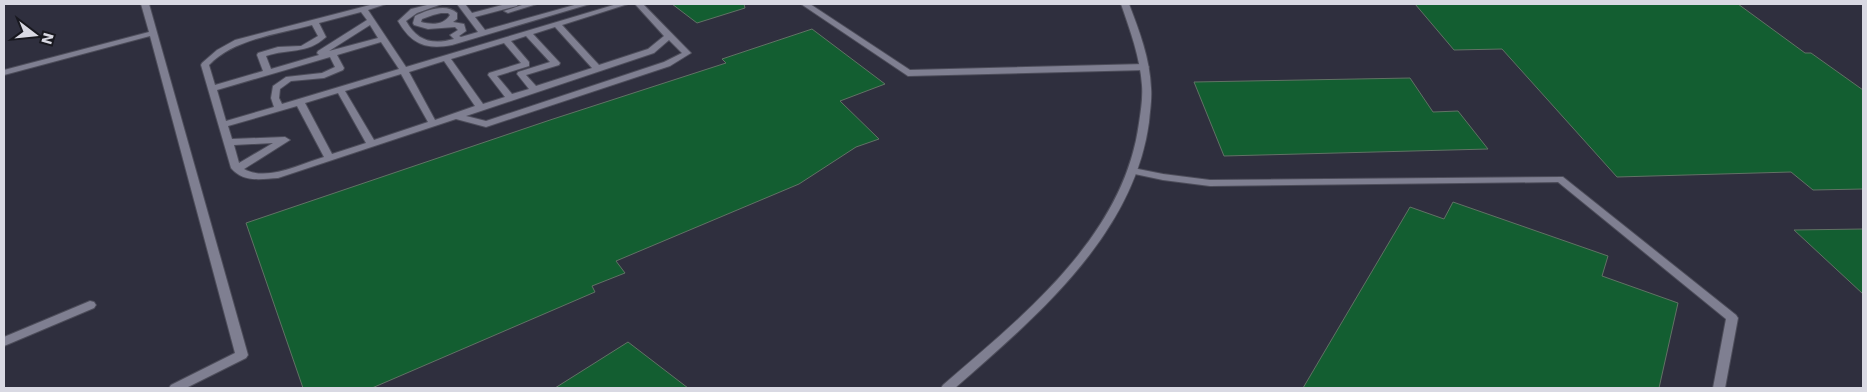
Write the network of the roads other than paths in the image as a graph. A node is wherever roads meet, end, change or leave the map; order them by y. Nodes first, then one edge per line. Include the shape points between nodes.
1 (145, 4) edge
2 (382, 4) edge
3 (438, 4) edge
4 (461, 4) edge
5 (514, 4) edge
6 (533, 4) edge
7 (571, 4) edge
8 (586, 4) edge
9 (624, 4) edge
10 (640, 4) edge
11 (805, 4) edge
12 (1125, 4) edge
13 (362, 9) junction
14 (492, 13) junction
15 (470, 16) junction
16 (371, 21) junction
17 (315, 22) junction
18 (417, 23) junction
19 (446, 24) junction
20 (556, 24) junction
21 (503, 25) junction
22 (404, 27) junction
23 (435, 27) junction
24 (527, 32) junction
25 (153, 33) junction
26 (482, 34) junction
27 (668, 36) junction
28 (457, 37) junction
29 (382, 39) junction
30 (505, 39) junction
31 (332, 53) junction
32 (445, 57) junction
33 (311, 59) junction
34 (1145, 68) junction
35 (403, 69) junction
36 (598, 69) junction
37 (268, 72) junction
38 (4, 73) edge
39 (211, 89) junction
40 (340, 89) junction
41 (534, 90) junction
42 (510, 98) junction
43 (299, 101) junction
44 (279, 108) junction
45 (481, 108) junction
46 (456, 116) junction
47 (433, 124) junction
48 (222, 125) junction
49 (228, 142) junction
50 (372, 144) junction
51 (329, 158) junction
52 (237, 169) junction
53 (1132, 171) junction
54 (90, 305) dead end
55 (4, 342) edge
56 (175, 388) edge
57 (947, 388) edge
58 (1719, 388) edge

1 - 25 street
2 - 13 street
3 - 22 street via 414,11 402,21
4 - 15 street
5 - 14 street
6 - 14 street
7 - 21 street
8 - 21 street
9 - 20 street
10 - 27 street
11 - 34 street via 908,73
12 - 34 street
13 - 16 street
13 - 17 street
14 - 15 street
14 - 21 street
15 - 26 street
16 - 29 street
16 - 33 street
17 - 37 street via 322,37 303,48 278,49 261,55
17 - 39 street via 238,42 213,55 205,65
18 - 19 street via 418,18 438,10 450,11 454,15
18 - 22 street
18 - 23 street
19 - 23 street
19 - 28 street via 461,26 462,31
20 - 24 street
20 - 36 street
21 - 26 street
22 - 28 street via 416,41 432,44
23 - 28 street via 429,35
24 - 30 street
24 - 41 street via 556,63 521,74
25 - 38 street
25 - 56 street via 242,356
26 - 28 street
27 - 36 street via 651,52
27 - 46 street via 687,53 667,64 486,124
29 - 31 street
29 - 35 street
30 - 32 street
30 - 42 street via 526,64 492,75
31 - 33 street
31 - 44 street via 340,68 324,75 289,78 276,88
32 - 35 street
32 - 45 street
33 - 37 street
34 - 53 street via 1147,99 1143,134
35 - 40 street
35 - 47 street
36 - 41 street
37 - 39 street
39 - 48 street
40 - 43 street
40 - 50 street
41 - 42 street
42 - 45 street
43 - 44 street
43 - 51 street
44 - 48 street
45 - 46 street
46 - 47 street
47 - 50 street
48 - 49 street
49 - 52 street
49 - 52 street via 285,140
50 - 51 street
51 - 52 street via 278,175 251,176
53 - 57 street via 1112,214 1053,291 1020,326
53 - 58 street via 1210,183 1560,179 1732,318
54 - 55 street

